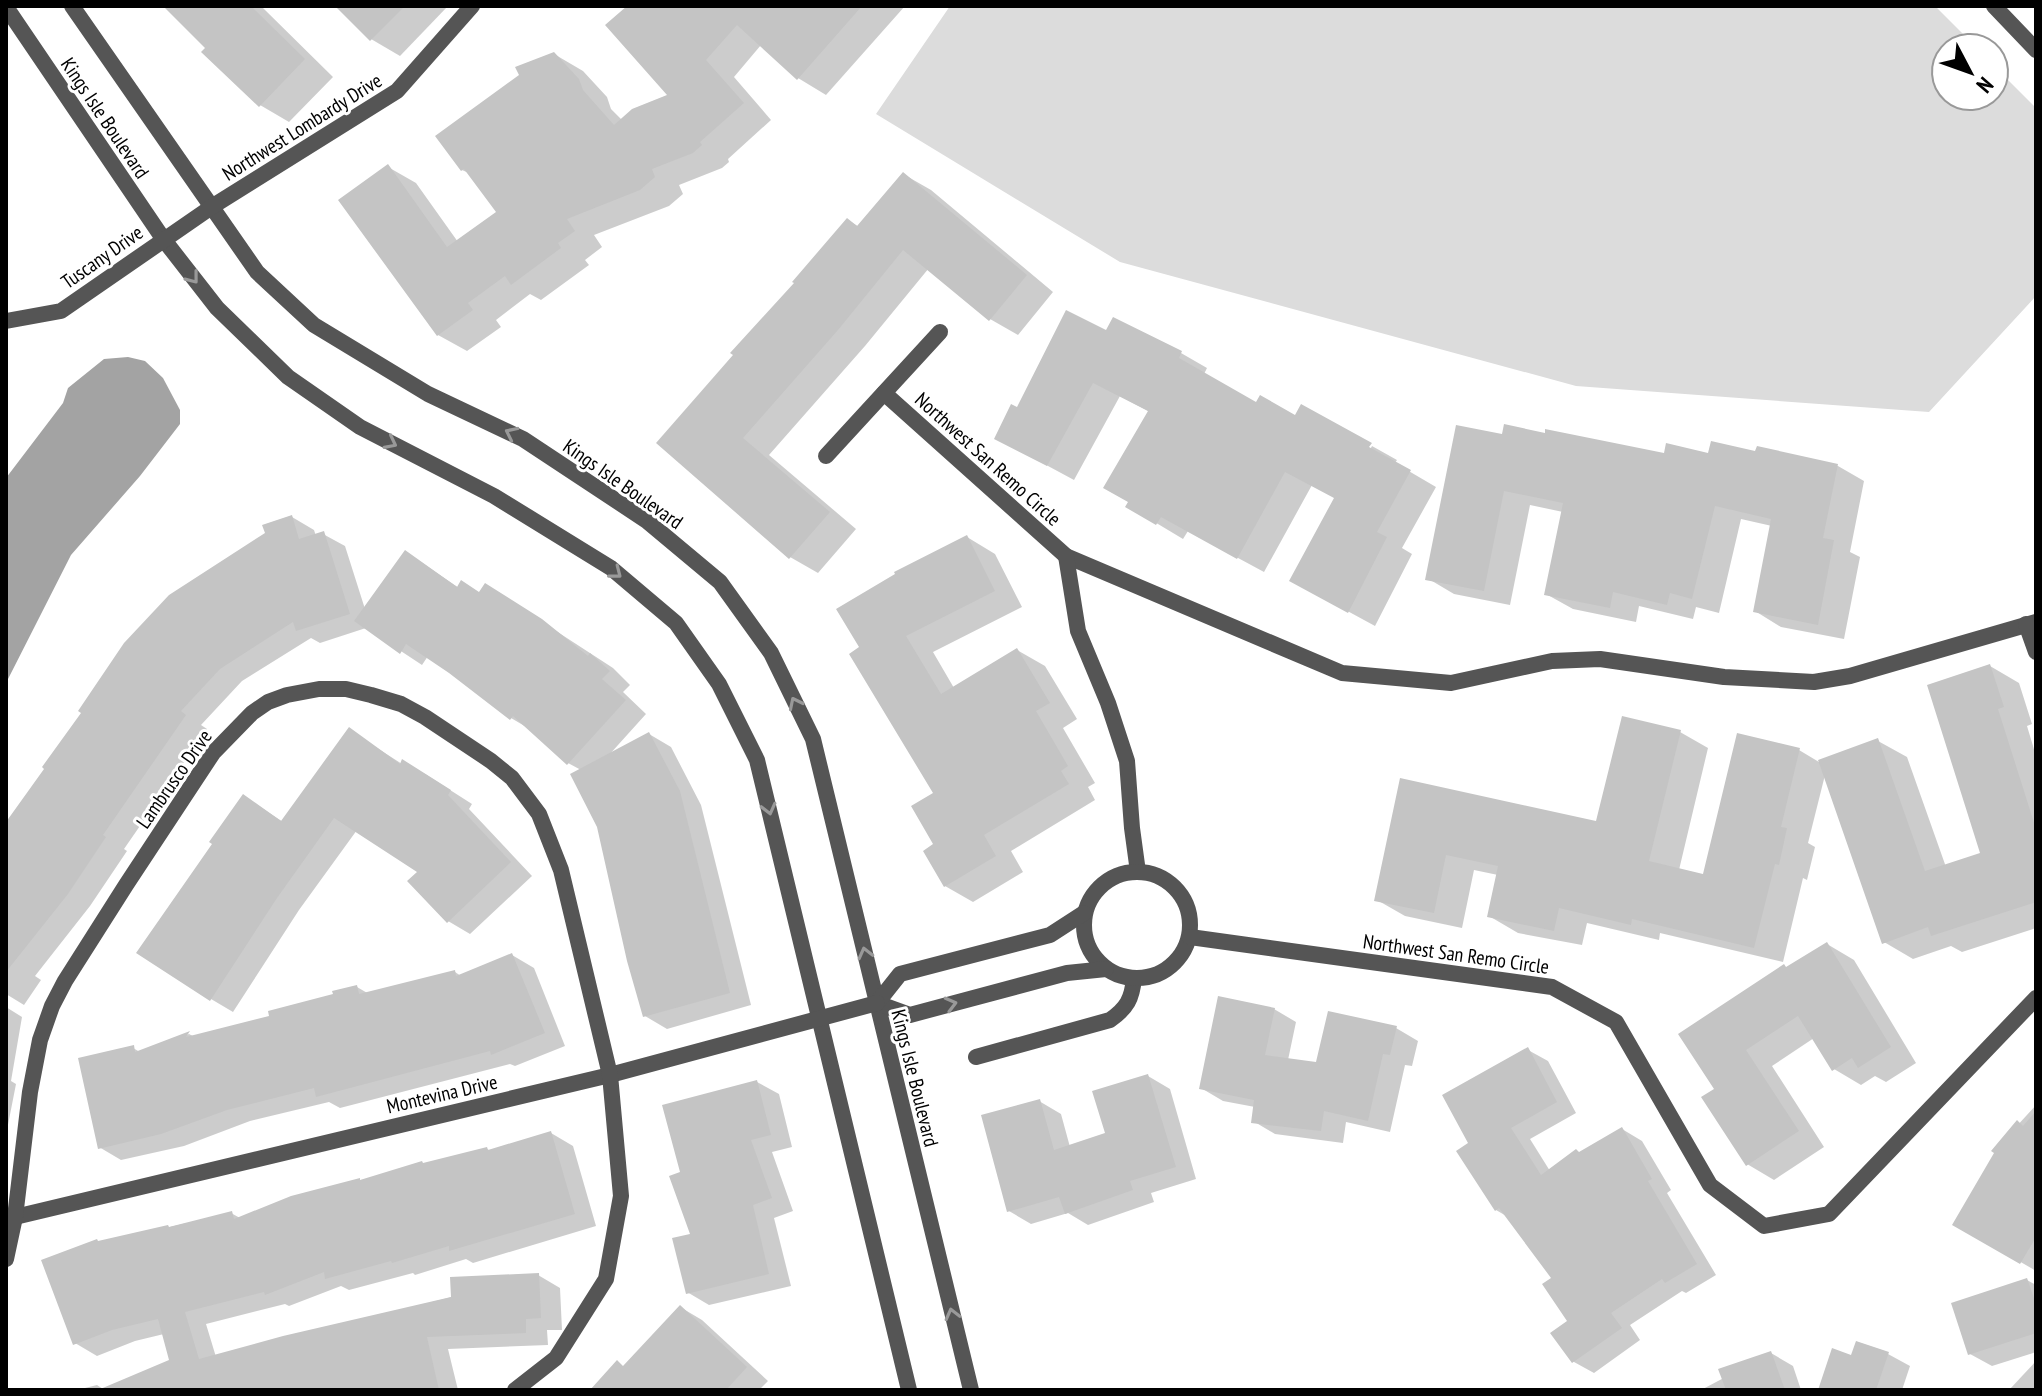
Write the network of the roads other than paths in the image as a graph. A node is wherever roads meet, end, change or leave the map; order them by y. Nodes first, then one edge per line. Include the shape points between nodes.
1 (72, 6) edge
2 (472, 6) edge
3 (1994, 6) edge
4 (6, 7) edge
5 (2036, 50) edge
6 (213, 206) junction
7 (164, 240) junction
8 (6, 321) edge
9 (940, 332) dead end
10 (884, 393) junction
11 (826, 456) dead end
12 (1066, 556) junction
13 (2031, 623) edge
14 (2036, 652) edge
15 (1138, 872) junction
16 (1084, 913) junction
17 (1190, 937) junction
18 (1106, 969) junction
19 (1134, 978) junction
20 (2036, 998) edge
21 (877, 1003) junction
22 (819, 1019) junction
23 (976, 1057) dead end
24 (610, 1075) junction
25 (15, 1217) junction
26 (6, 1259) edge
27 (515, 1390) edge
28 (909, 1390) edge
29 (971, 1390) edge

1 - 6 street, Kings Isle Boulevard
2 - 6 street, Northwest Lombardy Drive via 397,91
3 - 5 street
4 - 7 street, Kings Isle Boulevard
6 - 7 street, Tuscany Drive
21 -> 6 street, Kings Isle Boulevard via 813,739 771,653 720,582 647,521 523,439 428,394 314,325 257,272
7 - 8 street, Tuscany Drive via 61,311
7 -> 22 street, Kings Isle Boulevard via 217,308 288,377 360,427 494,496 611,568 676,623 719,684 757,760
9 - 10 street, Northwest San Remo Circle
10 - 11 street, Northwest San Remo Circle
10 - 12 street, Northwest San Remo Circle
12 - 13 street, Northwest San Remo Circle via 1342,673 1451,683 1552,661 1600,659 1724,677 1814,682
12 - 15 street, Northwest San Remo Circle via 1078,631 1127,761
13 - 14 street, Northwest San Remo Circle
15 - 16 street via 1109,880 1093,894
15 - 17 street via 1168,881 1183,896
16 - 18 street via 1084,934
16 - 21 street via 1050,935 900,974
17 - 19 street via 1166,971
17 - 20 street, Northwest San Remo Circle via 1552,987 1616,1022 1710,1185 1764,1226 1829,1214
18 - 19 street
21 -> 18 street via 910,1015 1067,973
19 - 23 street via 1132,998 1110,1020
21 - 22 street, Montevina Drive
29 -> 21 street, Kings Isle Boulevard
22 - 24 street, Montevina Drive
22 - 28 street, Kings Isle Boulevard
24 - 25 street, Montevina Drive
24 - 25 street, Lambrusco Drive via 561,870 526,794 491,761 401,704 346,689 287,695 252,713 213,753 65,981 40,1040
24 - 27 street, Lambrusco Drive via 621,1196 606,1279 556,1358
25 - 26 street, Lambrusco Drive

